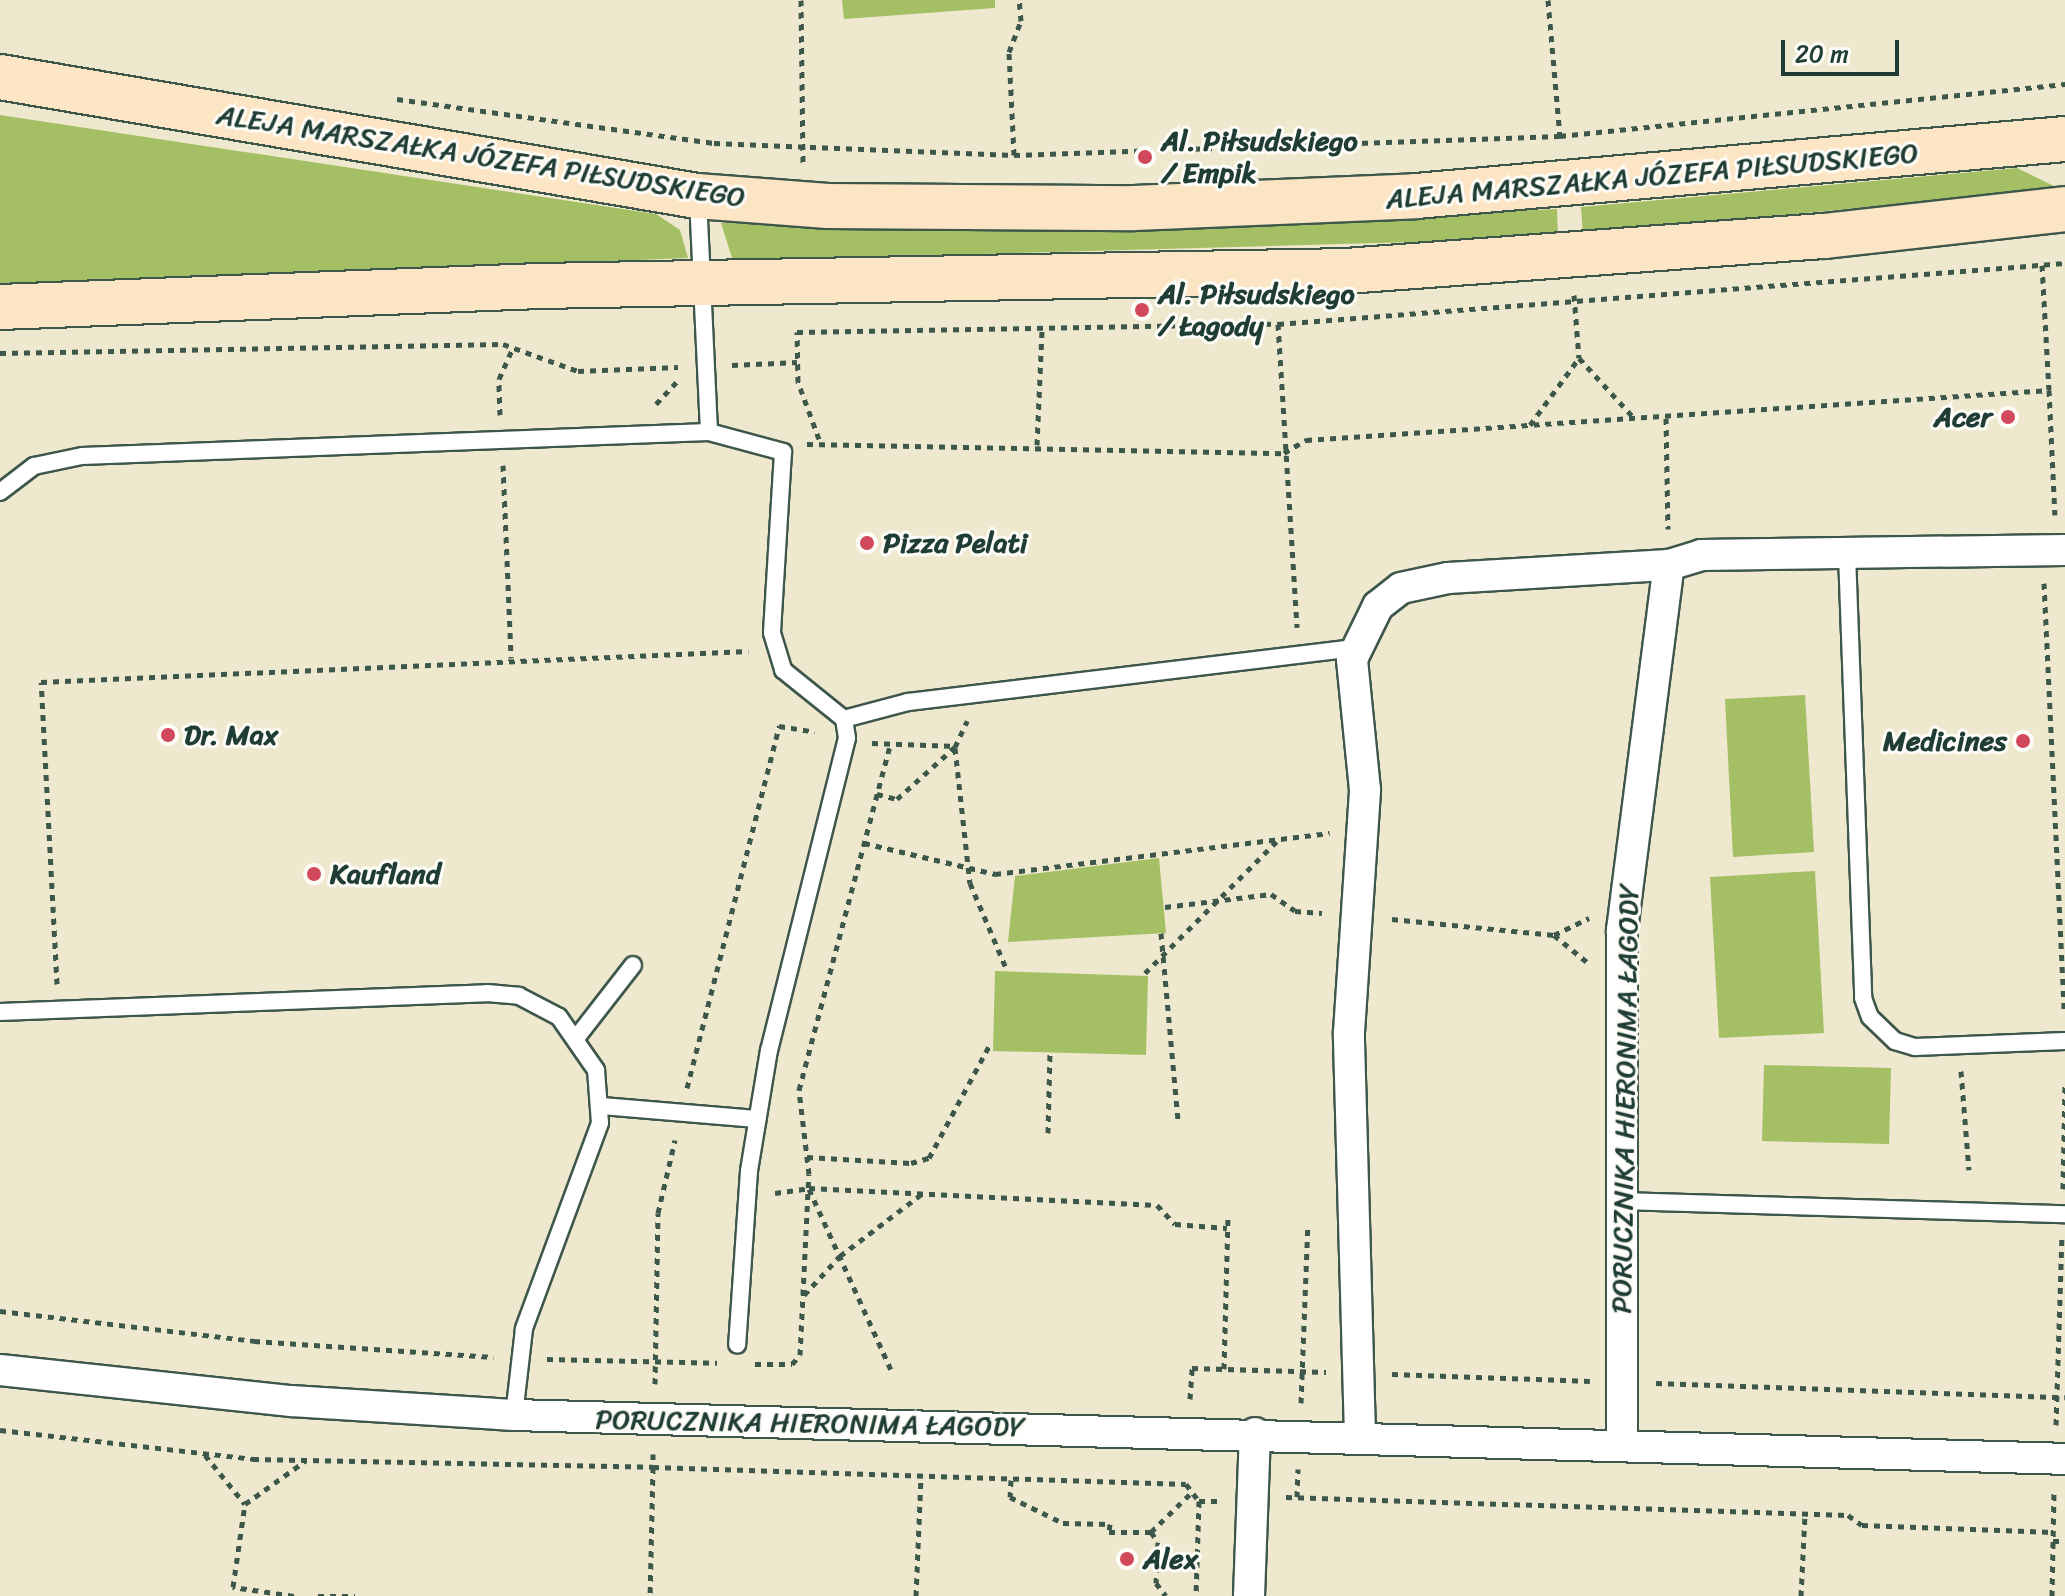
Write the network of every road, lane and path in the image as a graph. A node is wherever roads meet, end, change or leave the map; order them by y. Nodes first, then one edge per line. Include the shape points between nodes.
1 (1019, 0) edge
2 (1548, 0) edge
3 (0, 77) edge
4 (2065, 84) edge
5 (379, 96) dead end
6 (1560, 136) junction
7 (2065, 139) edge
8 (1563, 151) dead end
9 (1014, 155) junction
10 (697, 196) junction
11 (2065, 209) edge
12 (2065, 263) edge
13 (2042, 265) junction
14 (1573, 277) dead end
15 (707, 282) junction
16 (1574, 306) junction
17 (0, 307) edge
18 (1278, 324) junction
19 (1042, 331) junction
20 (513, 347) junction
21 (0, 353) edge
22 (1579, 358) junction
23 (797, 362) junction
24 (708, 366) junction
25 (679, 367) junction
26 (2049, 390) junction
27 (641, 404) dead end
28 (515, 410) dead end
29 (499, 411) junction
30 (487, 412) dead end
31 (1666, 418) junction
32 (1635, 420) junction
33 (1530, 426) junction
34 (709, 432) junction
35 (819, 439) junction
36 (502, 440) junction
37 (1037, 445) junction
38 (783, 452) junction
39 (1284, 453) junction
40 (0, 492) edge
41 (2061, 550) edge
42 (1847, 554) junction
43 (1669, 565) junction
44 (2028, 582) dead end
45 (2044, 582) junction
46 (1353, 648) junction
47 (777, 650) junction
48 (1299, 655) junction
49 (511, 658) junction
50 (971, 710) dead end
51 (844, 719) junction
52 (847, 738) junction
53 (890, 746) junction
54 (956, 746) junction
55 (877, 794) junction
56 (1344, 831) dead end
57 (1277, 840) junction
58 (864, 843) junction
59 (968, 870) junction
60 (1161, 933) dead end
61 (1554, 935) dead end
62 (1163, 956) junction
63 (633, 965) dead end
64 (1591, 965) dead end
65 (1006, 968) dead end
66 (1145, 973) dead end
67 (72, 987) dead end
68 (0, 1012) edge
69 (2049, 1021) dead end
70 (577, 1037) junction
71 (2065, 1041) edge
72 (989, 1046) dead end
73 (1959, 1046) junction
74 (1050, 1053) dead end
75 (2065, 1082) edge
76 (601, 1106) junction
77 (681, 1113) junction
78 (757, 1119) junction
79 (1178, 1121) dead end
80 (1048, 1133) dead end
81 (807, 1157) junction
82 (1969, 1170) dead end
83 (809, 1188) junction
84 (923, 1193) junction
85 (1620, 1201) junction
86 (765, 1204) dead end
87 (2064, 1214) edge
88 (1228, 1219) dead end
89 (1308, 1224) dead end
90 (1227, 1228) junction
91 (840, 1256) junction
92 (803, 1296) junction
93 (0, 1311) edge
94 (737, 1345) dead end
95 (518, 1358) junction
96 (656, 1362) junction
97 (731, 1363) dead end
98 (746, 1363) dead end
99 (1224, 1369) junction
100 (0, 1370) edge
101 (1302, 1371) junction
102 (1360, 1372) junction
103 (893, 1374) dead end
104 (1622, 1382) junction
105 (2056, 1396) junction
106 (2065, 1397) edge
107 (514, 1415) junction
108 (0, 1430) edge
109 (1187, 1432) junction
110 (1255, 1433) junction
111 (1300, 1434) junction
112 (1360, 1435) junction
113 (1622, 1443) junction
114 (204, 1455) junction
115 (2060, 1458) edge
116 (305, 1461) junction
117 (653, 1467) junction
118 (921, 1479) junction
119 (1011, 1480) junction
120 (1186, 1484) junction
121 (1192, 1492) junction
122 (1297, 1497) junction
123 (1278, 1502) dead end
124 (245, 1504) junction
125 (1805, 1514) junction
126 (1151, 1532) junction
127 (2053, 1532) junction
128 (2053, 1541) junction
129 (2065, 1541) edge
130 (294, 1596) edge
131 (318, 1596) edge
132 (355, 1596) edge
133 (650, 1596) edge
134 (916, 1596) edge
135 (1166, 1596) edge
136 (1196, 1596) edge
137 (1249, 1596) edge
138 (1801, 1596) edge
139 (2052, 1596) edge

1 - 9 path via 1021,21 1009,52
2 - 6 path
3 - 10 street, ALEJA MARSZAŁKA JÓZEFA PIŁSUDSKIEGO
4 - 6 path
5 - 9 path via 714,143
6 - 8 path
6 - 9 path
7 - 10 street, ALEJA MARSZAŁKA JÓZEFA PIŁSUDSKIEGO via 1659,180 1275,204 978,209
10 - 15 lane
11 - 15 street via 1810,237 1346,271
12 - 13 path
13 - 16 path
13 - 26 path
14 - 16 path
15 - 17 street
15 - 24 lane
16 - 18 path
16 - 22 path
18 - 19 path
18 - 39 path
19 - 23 path via 797,332
19 - 37 path
20 - 21 path via 317,341
20 - 25 path via 578,371
20 - 29 path via 499,379
22 - 32 path
22 - 33 path
23 - 24 path
23 - 35 path
24 - 25 path
24 - 34 lane
25 - 27 path via 666,399
26 - 31 path
26 - 41 path
28 - 29 path
29 - 30 path
29 - 36 path
31 - 32 path
31 - 43 path
32 - 33 path
33 - 39 path via 1306,440
34 - 36 lane
34 - 38 lane
35 - 37 path
35 - 38 path
36 - 40 lane via 74,456 34,466
36 - 49 path
37 - 39 path
38 - 47 lane
39 - 48 path
41 - 42 street
41 - 45 path via 2058,566
42 - 43 street via 1701,555
42 - 73 lane via 1863,998 1870,1017 1895,1041
43 - 46 street via 1412,585 1378,606
43 - 85 street, PORUCZNIKA HIERONIMA ŁAGODY via 1624,901
44 - 45 path
45 - 69 path via 2065,1020
46 - 48 lane
46 - 102 street via 1365,790 1349,1032
47 - 49 path
47 - 51 lane via 783,670
48 - 51 lane via 908,702
49 - 67 path via 41,682 57,988
50 - 54 path
51 - 52 lane
52 - 53 path
52 - 77 path via 779,726
52 - 78 lane
53 - 54 path
53 - 55 path
54 - 55 path via 897,799
54 - 59 path
55 - 58 path
56 - 57 path
57 - 59 path via 995,874
57 - 62 path
58 - 59 path
58 - 81 path via 799,1090
59 - 65 path
60 - 62 path
61 - 64 path
62 - 66 path
62 - 79 path
63 - 70 lane
68 - 70 lane via 487,993 540,1006
70 - 76 lane via 596,1070
71 - 73 lane
72 - 81 path via 929,1158 911,1163
73 - 82 path
74 - 80 path
75 - 87 path
76 - 77 lane
76 - 95 lane via 588,1165
77 - 78 lane
77 - 96 path via 658,1213
78 - 94 lane
81 - 83 path
83 - 84 path
83 - 86 path via 786,1187
83 - 91 path
83 - 92 path
84 - 90 path via 1157,1205 1175,1224
84 - 91 path
85 - 87 lane
85 - 104 street, PORUCZNIKA HIERONIMA ŁAGODY
87 - 105 path
88 - 90 path
89 - 101 path
90 - 99 path
91 - 92 path
91 - 103 path
92 - 98 path via 800,1355 792,1364
93 - 95 path via 239,1340
95 - 96 path
95 - 107 lane
96 - 97 path
99 - 101 path
99 - 109 path via 1192,1368
100 - 107 street, PORUCZNIKA HIERONIMA ŁAGODY via 291,1401
101 - 102 path
101 - 111 path
102 - 104 path
102 - 112 street
104 - 105 path
104 - 113 street, PORUCZNIKA HIERONIMA ŁAGODY
105 - 106 path
105 - 115 path
107 - 109 street, PORUCZNIKA HIERONIMA ŁAGODY
108 - 114 path
109 - 110 street, PORUCZNIKA HIERONIMA ŁAGODY
109 - 120 path
110 - 111 street, PORUCZNIKA HIERONIMA ŁAGODY
110 - 137 street
111 - 112 street, PORUCZNIKA HIERONIMA ŁAGODY
111 - 122 path
112 - 113 street, PORUCZNIKA HIERONIMA ŁAGODY
113 - 115 street, PORUCZNIKA HIERONIMA ŁAGODY
114 - 116 path
114 - 124 path
115 - 127 path
116 - 117 path
116 - 124 path
117 - 118 path via 880,1471
117 - 133 path
118 - 119 path
118 - 134 path
119 - 120 path
119 - 126 path via 1010,1497 1063,1523
120 - 121 path
121 - 126 path
121 - 136 path via 1199,1501
122 - 123 path
122 - 125 path
124 - 130 path via 233,1587
125 - 127 path via 1848,1515 1862,1525
125 - 138 path
126 - 135 path via 1158,1542 1156,1583
127 - 128 path
128 - 129 path
128 - 139 path
131 - 132 path

